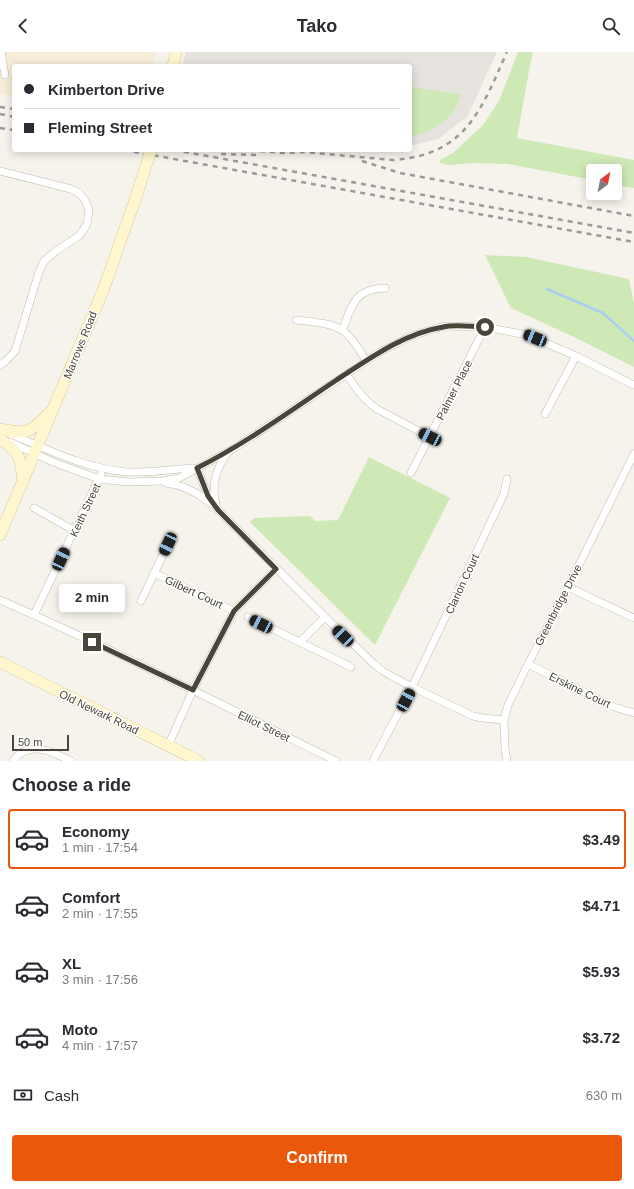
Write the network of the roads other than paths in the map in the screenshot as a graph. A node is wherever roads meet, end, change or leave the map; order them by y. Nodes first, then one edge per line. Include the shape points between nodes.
1 (1, 52) edge
2 (176, 52) edge
3 (173, 64) edge
4 (5, 75) dead end
5 (150, 152) edge
6 (0, 171) edge
7 (385, 288) dead end
8 (296, 320) dead end
9 (485, 327) junction
10 (342, 329) junction
11 (576, 356) junction
12 (366, 361) junction
13 (0, 365) edge
14 (346, 374) junction
15 (634, 385) edge
16 (54, 409) junction
17 (545, 414) dead end
18 (0, 429) edge
19 (430, 437) junction
20 (0, 438) edge
21 (37, 450) junction
22 (229, 451) junction
23 (634, 454) edge
24 (103, 468) junction
25 (197, 468) junction
26 (411, 473) dead end
27 (507, 478) dead end
28 (100, 479) junction
29 (155, 481) junction
30 (23, 482) junction
31 (34, 508) dead end
32 (218, 510) junction
33 (75, 530) junction
34 (0, 535) edge
35 (168, 544) dead end
36 (276, 569) junction
37 (154, 573) junction
38 (568, 586) junction
39 (0, 600) edge
40 (141, 601) dead end
41 (234, 611) junction
42 (34, 615) junction
43 (248, 617) dead end
44 (325, 617) junction
45 (634, 618) edge
46 (300, 642) junction
47 (0, 662) edge
48 (528, 664) junction
49 (351, 667) dead end
50 (412, 687) junction
51 (193, 690) junction
52 (634, 713) edge
53 (504, 720) junction
54 (168, 746) junction
55 (13, 761) edge
56 (71, 761) edge
57 (198, 761) edge
58 (336, 761) edge
59 (373, 761) edge
60 (507, 761) edge

1 - 4 street
2 - 3 street
5 - 16 street, Marrows Road, bridge via 104,288
6 - 13 street via 71,189 79,193 89,210 87,224 80,235 44,261 15,351
7 - 10 street via 368,289 358,297 353,302
8 - 10 street
9 - 11 street via 527,335
9 - 12 street via 444,326 393,344
9 - 19 street, Palmer Place
10 - 12 street via 356,343
11 - 15 street
11 - 17 street
12 - 14 street
14 - 19 street via 370,405
14 - 22 street
16 - 18 street via 30,431 19,433
16 - 21 street, Marrows Road
18 - 21 street
19 - 26 street, Palmer Place
20 - 21 street
20 - 30 street via 17,453
21 - 24 street
21 - 28 street via 53,462
21 - 30 street, Marrows Road
22 - 25 street
22 - 32 street via 222,459 214,484
23 - 38 street, Greenbridge Drive
24 - 25 street via 127,472
24 - 28 street, Keith Street
25 - 29 street via 179,478
25 - 32 street via 208,496
27 - 50 street, Clarion Court via 504,494
28 - 29 street
28 - 33 street, Keith Street
29 - 32 street via 183,486
30 - 34 street, Marrows Road
31 - 33 street
32 - 36 street
33 - 42 street, Keith Street
35 - 37 street, Gilbert Court
36 - 41 street
36 - 44 street
37 - 40 street, Gilbert Court
37 - 41 street, Gilbert Court
38 - 45 street
38 - 48 street, Greenbridge Drive
39 - 42 street, Elliot Street
41 - 51 street
42 - 51 street, Elliot Street
43 - 46 street
44 - 46 street
44 - 50 street via 374,664
46 - 49 street
47 - 54 street, Old Newark Road
48 - 52 street, Erskine Court via 614,707
48 - 53 street, Greenbridge Drive
50 - 53 street via 473,716
50 - 59 street, Clarion Court
51 - 54 street
51 - 58 street, Elliot Street
53 - 60 street, Greenbridge Drive
54 - 57 street, Old Newark Road
55 - 56 street via 23,752 34,748 50,751

